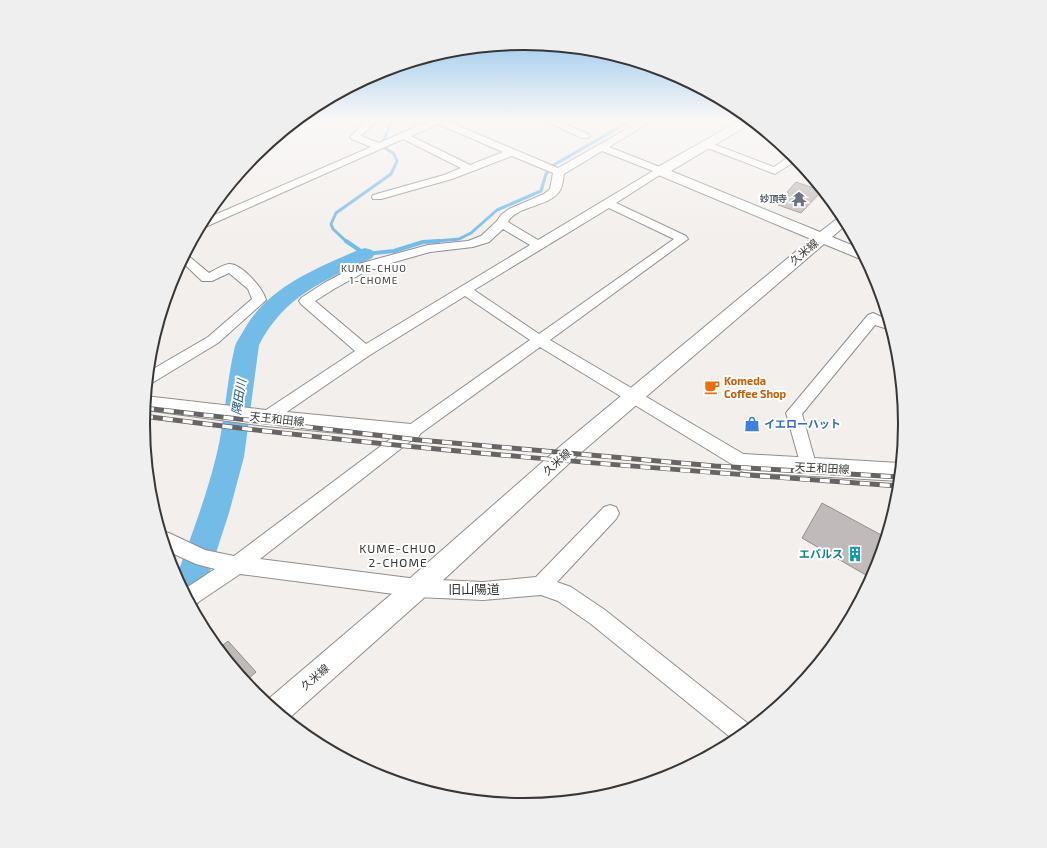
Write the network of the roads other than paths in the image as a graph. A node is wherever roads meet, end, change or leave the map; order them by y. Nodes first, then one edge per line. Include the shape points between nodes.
1 (348, 161) edge
2 (453, 161) edge
3 (489, 161) edge
4 (533, 161) edge
5 (579, 161) edge
6 (635, 161) edge
7 (680, 161) edge
8 (748, 161) edge
9 (789, 161) edge
10 (468, 168) junction
11 (662, 171) junction
12 (559, 172) junction
13 (377, 197) dead end
14 (610, 204) junction
15 (211, 220) edge
16 (502, 223) junction
17 (839, 223) edge
18 (820, 238) junction
19 (539, 246) junction
20 (855, 252) edge
21 (187, 260) edge
22 (466, 291) junction
23 (884, 323) edge
24 (539, 340) junction
25 (365, 351) junction
26 (153, 375) edge
27 (632, 396) junction
28 (150, 404) edge
29 (266, 418) junction
30 (411, 432) junction
31 (744, 463) joint
32 (809, 468) junction
33 (894, 472) edge
34 (610, 513) dead end
35 (168, 542) edge
36 (237, 566) junction
37 (541, 586) junction
38 (417, 588) junction
39 (192, 596) edge
40 (280, 708) edge
41 (738, 730) edge

1 - 15 street
2 - 10 street
3 - 10 street
4 - 12 street
5 - 12 street
6 - 11 street
7 - 11 street
8 - 9 street via 775,171
10 - 13 street via 448,177
11 - 14 street
11 - 18 street
12 - 16 street via 555,190 548,196 514,211 505,217
14 - 19 street
14 - 24 street via 682,239
16 - 19 street
16 - 25 street via 485,239 469,244 428,249 366,266 306,301
17 - 18 street, 久米線
18 - 20 street
18 - 27 street, 久米線
19 - 22 street
21 - 26 street via 207,278 230,268 253,286 259,300 213,340
22 - 24 street
22 - 25 street
23 - 32 street via 873,318 794,413
24 - 27 street
24 - 30 street
25 - 29 street
27 - 31 street
27 - 38 street, 久米線
28 - 29 street, 天王和田線
29 - 30 street, 天王和田線
30 - 36 street
31 - 32 street, 天王和田線
32 - 33 street, 天王和田線
34 - 37 street
35 - 36 street, 旧山陽道 via 203,558
36 - 38 street, 旧山陽道
36 - 39 street
37 - 38 street, 旧山陽道 via 483,591
37 - 41 street, 旧山陽道 via 564,594 598,617
38 - 40 street, 久米線

